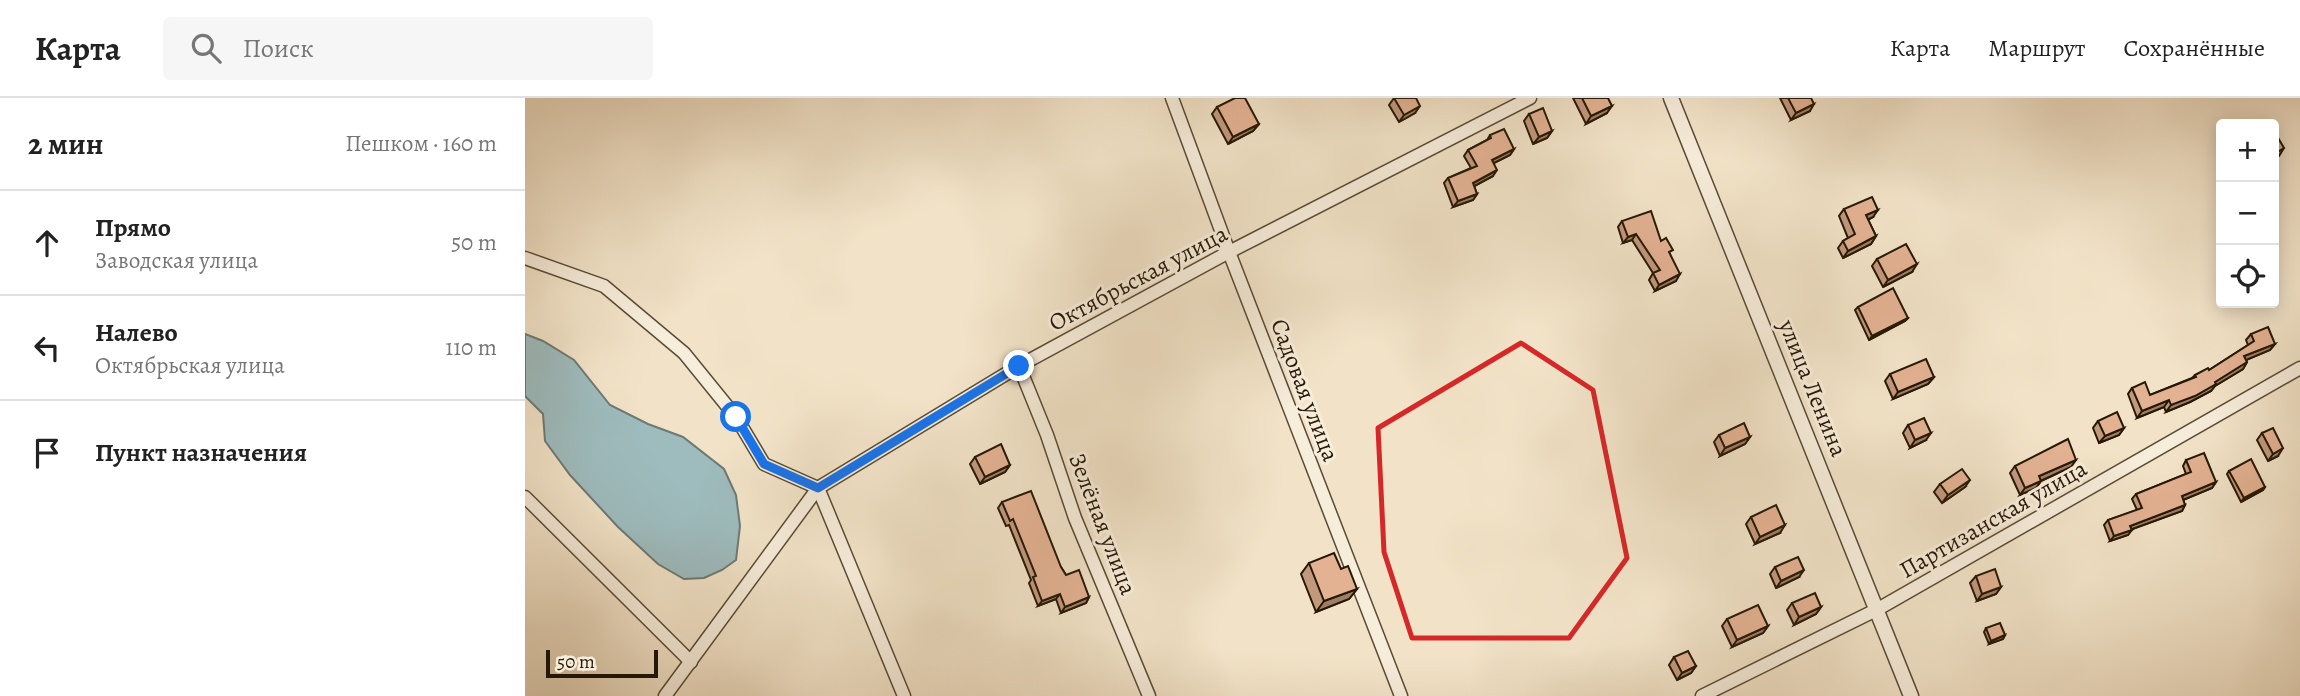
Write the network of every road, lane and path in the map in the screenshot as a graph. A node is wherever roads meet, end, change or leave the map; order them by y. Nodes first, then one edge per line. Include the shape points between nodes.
1 (1172, 98) edge
2 (1530, 98) edge
3 (1671, 98) edge
4 (1229, 252) junction
5 (525, 258) edge
6 (1019, 366) junction
7 (2300, 368) edge
8 (818, 488) junction
9 (525, 497) edge
10 (1878, 609) junction
11 (691, 662) junction
12 (665, 696) edge
13 (904, 696) edge
14 (1149, 696) edge
15 (1401, 696) edge
16 (1702, 696) edge
17 (1911, 696) edge

1 - 4 street, Садовая улица
2 - 4 street, Октябрьская улица
3 - 10 street, улица Ленина
4 - 6 street, Октябрьская улица
4 - 15 street, Садовая улица
5 - 8 street via 604,286 684,353 736,417 764,464
6 - 8 street, Октябрьская улица
6 - 14 street, Зелёная улица via 1075,518
7 - 10 street, Партизанская улица
8 - 11 street, Октябрьская улица
8 - 13 street
9 - 11 street
10 - 16 street, Партизанская улица
10 - 17 street, улица Ленина
11 - 12 street, Октябрьская улица

